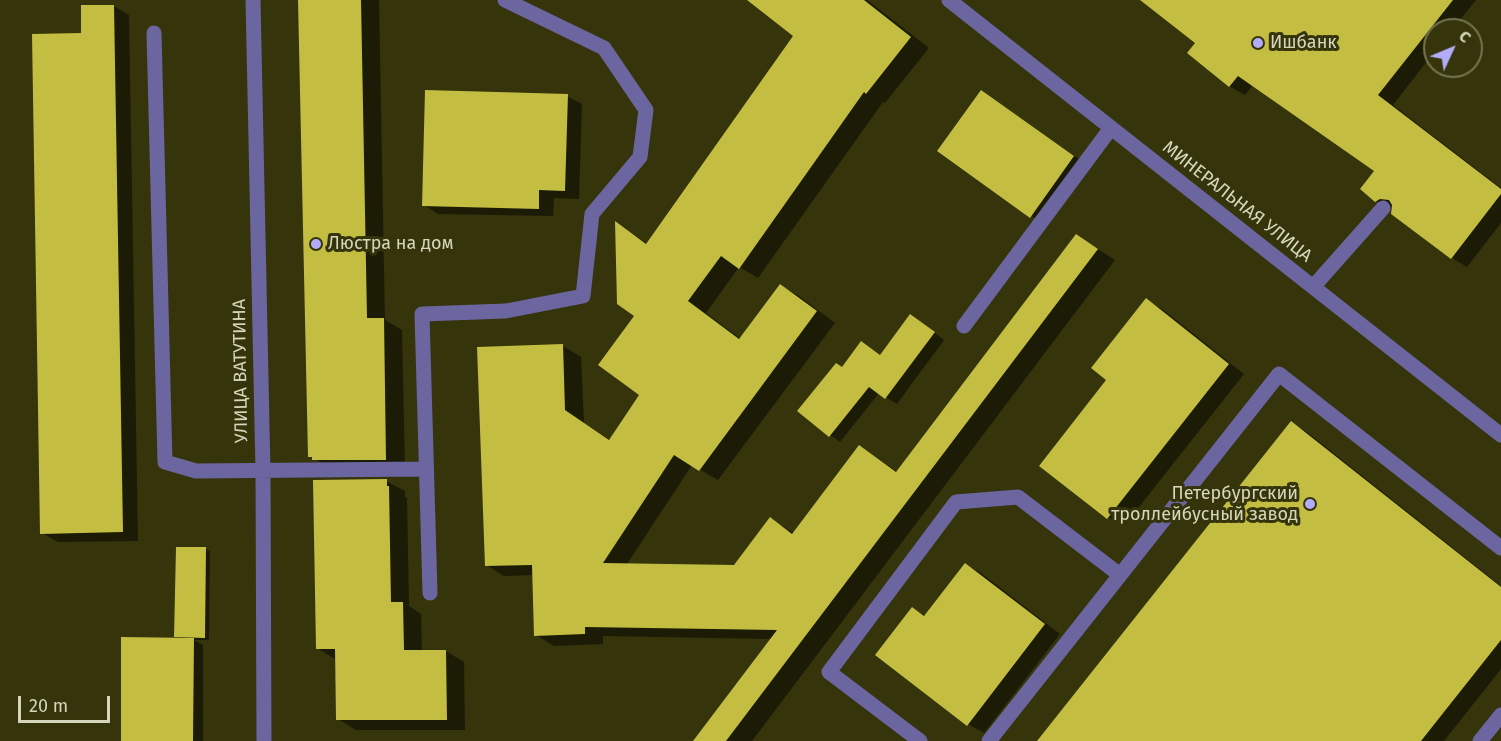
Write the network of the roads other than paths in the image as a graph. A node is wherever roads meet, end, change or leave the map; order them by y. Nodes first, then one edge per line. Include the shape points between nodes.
1 (253, 0) edge
2 (505, 0) edge
3 (949, 0) edge
4 (154, 33) dead end
5 (1111, 128) junction
6 (1383, 208) dead end
7 (1313, 287) junction
8 (964, 326) dead end
9 (1501, 435) edge
10 (426, 469) junction
11 (263, 471) junction
12 (1501, 548) edge
13 (1120, 575) junction
14 (430, 593) dead end
15 (1501, 715) edge
16 (264, 741) edge
17 (920, 741) edge
18 (988, 741) edge
19 (1480, 741) edge

1 - 11 street, УЛИЦА ВАТУТИНА
2 - 10 street via 604,48 646,110 640,157 592,214 583,296 506,311 422,314
3 - 5 street, МИНЕРАЛЬНАЯ УЛИЦА
4 - 11 street via 165,462 196,471
5 - 7 street, МИНЕРАЛЬНАЯ УЛИЦА
5 - 8 street
6 - 7 street
7 - 9 street, МИНЕРАЛЬНАЯ УЛИЦА
10 - 11 street
10 - 14 street
11 - 16 street, УЛИЦА ВАТУТИНА
12 - 13 street via 1279,374
13 - 17 street via 1018,498 956,502 829,672
13 - 18 street
15 - 19 street

